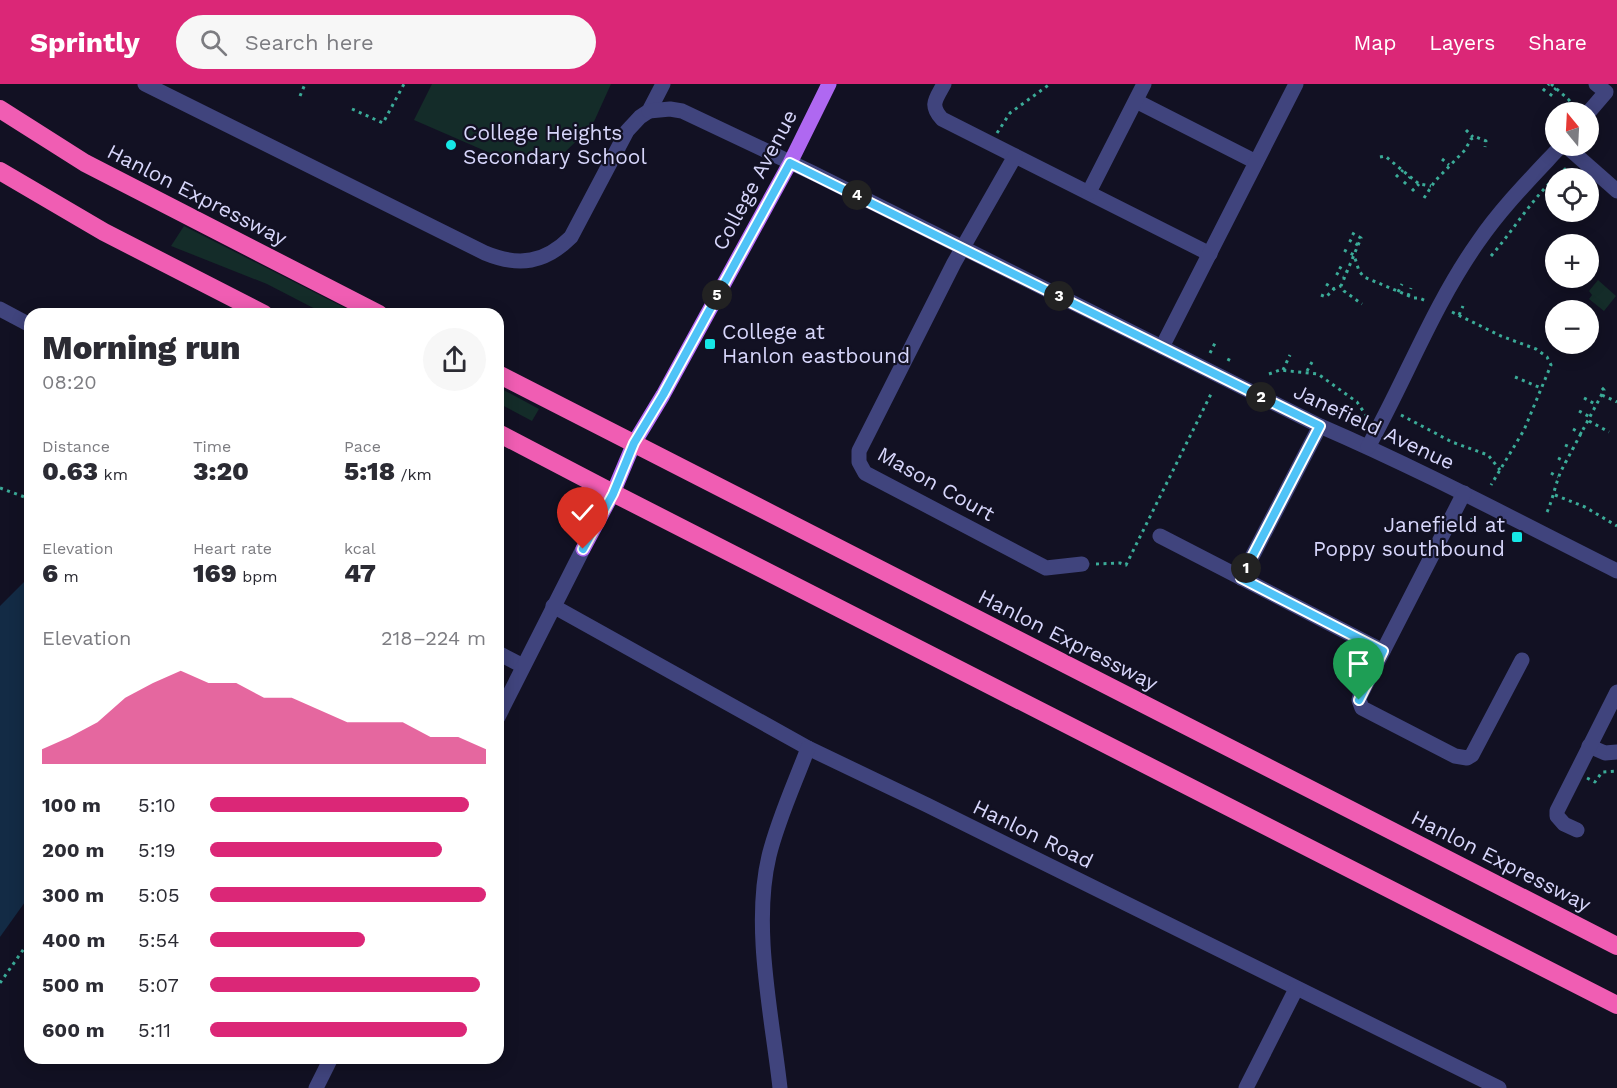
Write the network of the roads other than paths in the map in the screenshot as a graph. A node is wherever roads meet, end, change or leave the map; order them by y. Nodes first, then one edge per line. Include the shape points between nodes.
1 (145, 84) edge
2 (663, 84) edge
3 (829, 84) edge
4 (944, 84) edge
5 (1144, 84) edge
6 (1296, 84) edge
7 (1605, 87) edge
8 (1136, 101) junction
9 (1595, 102) edge
10 (0, 110) edge
11 (649, 111) junction
12 (1015, 156) junction
13 (1552, 156) edge
14 (1577, 156) edge
15 (1257, 162) junction
16 (790, 163) junction
17 (0, 171) edge
18 (1617, 191) edge
19 (1089, 192) junction
20 (962, 248) junction
21 (1210, 254) junction
22 (252, 308) edge
23 (367, 308) edge
24 (0, 309) edge
25 (24, 322) edge
26 (1162, 347) junction
27 (504, 377) edge
28 (1320, 426) junction
29 (504, 436) edge
30 (634, 443) junction
31 (1368, 447) junction
32 (1464, 493) junction
33 (613, 494) junction
34 (1160, 536) dead end
35 (583, 549) joint
36 (1083, 564) road end
37 (1617, 571) edge
38 (1241, 578) junction
39 (554, 606) junction
40 (1383, 651) junction
41 (504, 656) edge
42 (1522, 660) dead end
43 (523, 666) junction
44 (1617, 692) edge
45 (504, 705) edge
46 (1590, 746) junction
47 (808, 748) junction
48 (1617, 752) edge
49 (1577, 830) dead end
50 (1617, 946) edge
51 (1296, 989) junction
52 (1617, 1005) edge
53 (328, 1064) edge
54 (316, 1088) edge
55 (780, 1088) edge
56 (1246, 1088) edge
57 (1499, 1088) edge

1 - 11 street via 485,254 519,262 548,254 571,237 627,131
2 - 11 street
3 - 16 main road, College Avenue
4 - 12 street via 934,104 937,114
5 - 8 street
6 - 15 street
7 - 9 street
8 - 15 street
8 - 19 street
10 - 23 highway, Hanlon Expressway via 85,163
11 - 16 street, Janefield Avenue via 682,111
12 - 19 street
12 - 20 street, Mason Court
13 - 31 street via 1498,215 1472,251
14 - 18 street
15 - 21 street
16 - 20 street, Janefield Avenue
16 - 30 main road, College Avenue
17 - 22 highway via 104,232
19 - 21 street
20 - 26 street, Janefield Avenue
20 - 36 street, Mason Court via 859,451 859,462 865,473 1046,568
21 - 26 street
24 - 25 street
26 - 28 street, Janefield Avenue
27 - 30 highway, Hanlon Expressway
28 - 31 street, Janefield Avenue
28 - 38 street
29 - 33 highway
30 - 33 main road, College Avenue
30 - 50 highway, Hanlon Expressway
31 - 32 street, Janefield Avenue
32 - 37 street, Janefield Avenue
32 - 40 street
33 - 35 main road, College Avenue
33 - 52 highway
34 - 38 street
35 - 39 street
38 - 40 street
39 - 43 street
39 - 47 street, Hanlon Road
40 - 42 street via 1360,696 1362,708 1460,758 1472,755
41 - 43 street
43 - 45 street
44 - 46 street
46 - 48 street via 1605,753
46 - 49 street via 1557,811 1560,820
47 - 51 street, Hanlon Road
47 - 55 street via 769,856 763,905 765,959
51 - 56 street
51 - 57 street, Hanlon Road
53 - 54 street

